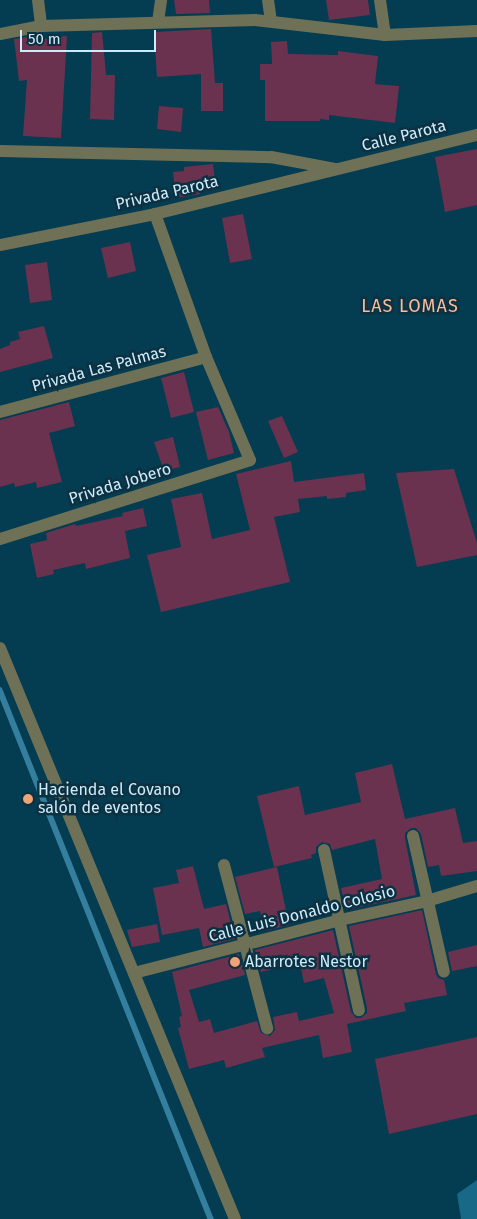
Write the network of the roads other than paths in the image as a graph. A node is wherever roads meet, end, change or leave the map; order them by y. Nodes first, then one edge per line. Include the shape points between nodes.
1 (38, 0) edge
2 (161, 0) edge
3 (268, 0) edge
4 (380, 0) edge
5 (271, 21) junction
6 (158, 22) junction
7 (41, 26) junction
8 (477, 31) edge
9 (0, 34) edge
10 (385, 35) junction
11 (477, 135) edge
12 (0, 151) edge
13 (340, 170) junction
14 (155, 214) junction
15 (0, 244) edge
16 (206, 357) junction
17 (0, 412) edge
18 (0, 539) edge
19 (0, 648) edge
20 (413, 836) dead end
21 (324, 850) dead end
22 (224, 865) dead end
23 (477, 886) edge
24 (427, 901) junction
25 (340, 920) junction
26 (245, 944) junction
27 (444, 972) dead end
28 (134, 973) junction
29 (360, 1010) dead end
30 (267, 1028) dead end
31 (235, 1219) edge

1 - 7 street
2 - 6 street
3 - 5 street
4 - 10 street
5 - 6 street
5 - 10 street
6 - 7 street
7 - 9 street
8 - 10 street
11 - 13 street, Calle Parota
12 - 13 street via 271,157
13 - 14 street, Privada Parota
14 - 15 street, Privada Parota
14 - 16 street
16 - 17 street, Privada Las Palmas
16 - 18 street, Privada Jobero via 250,460
19 - 28 street
20 - 24 street
21 - 25 street
22 - 26 street
23 - 24 street, Calle Luis Donaldo Colosio
24 - 25 street, Calle Luis Donaldo Colosio
24 - 27 street
25 - 26 street, Calle Luis Donaldo Colosio
25 - 29 street
26 - 28 street, Calle Luis Donaldo Colosio
26 - 30 street
28 - 31 street

